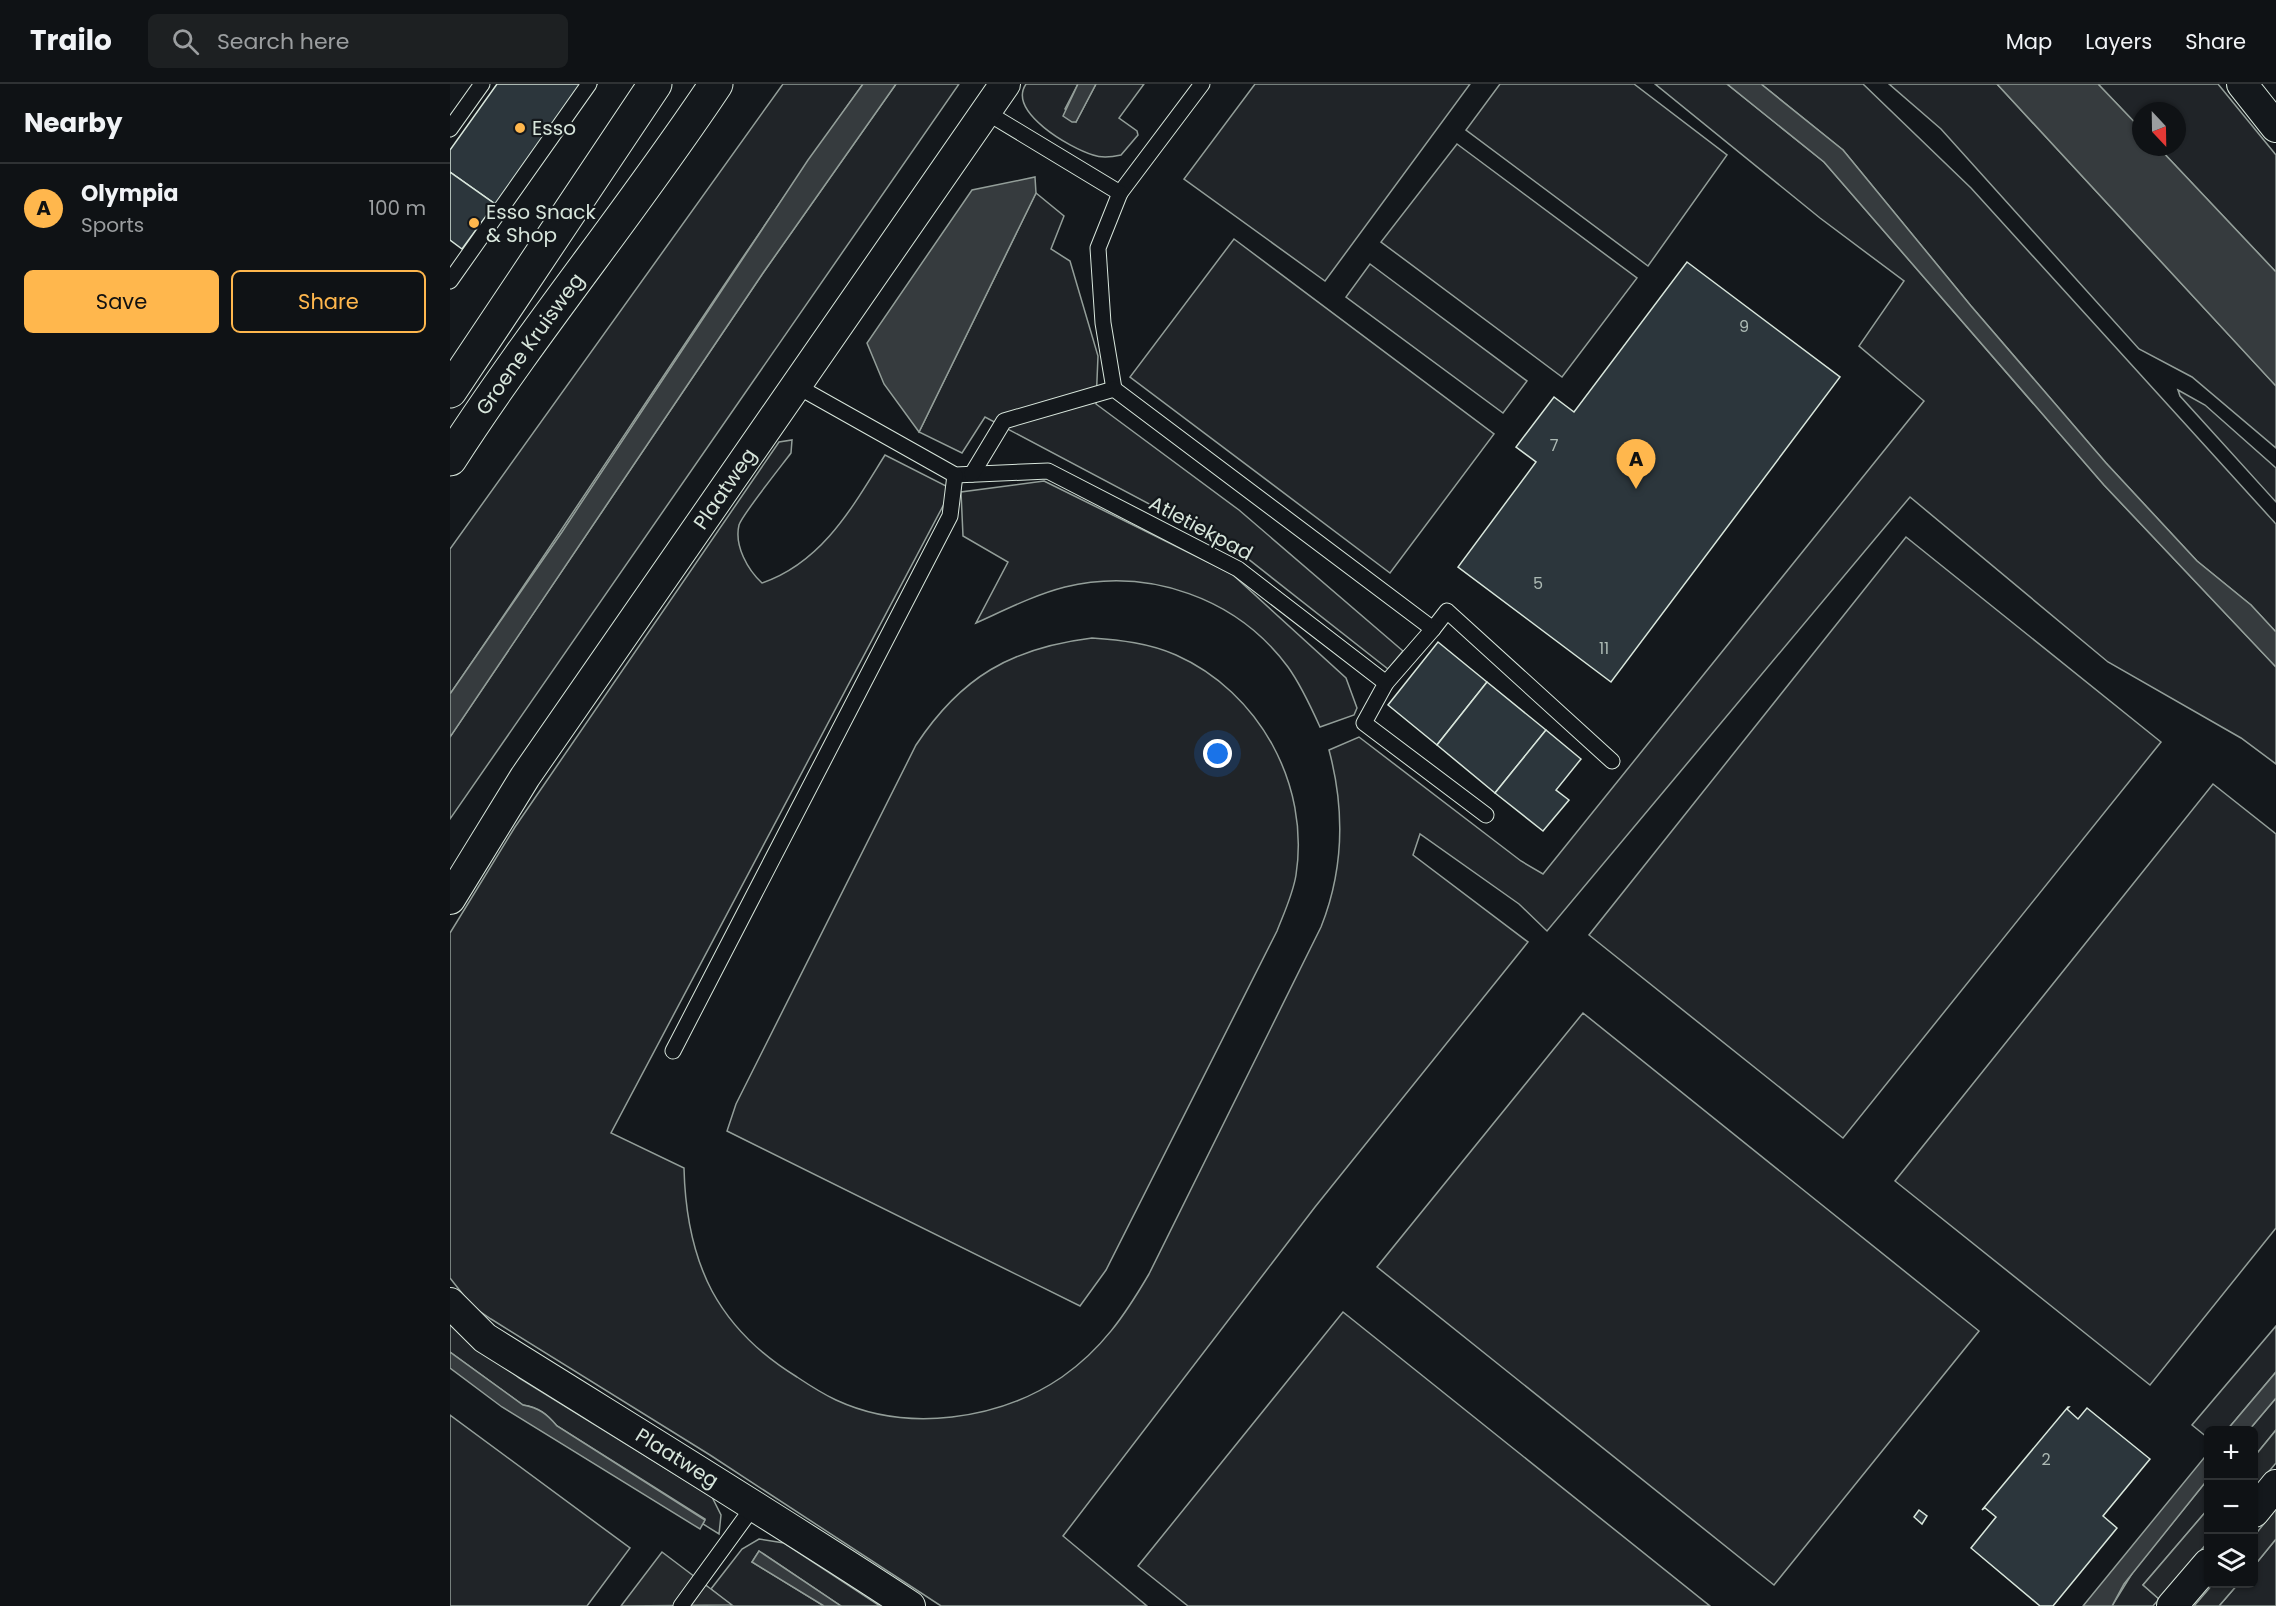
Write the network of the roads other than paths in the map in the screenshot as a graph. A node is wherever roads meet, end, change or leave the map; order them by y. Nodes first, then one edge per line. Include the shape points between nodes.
1 (482, 84) edge
2 (589, 84) edge
3 (655, 84) edge
4 (716, 84) edge
5 (1005, 84) edge
6 (1202, 84) edge
7 (2242, 84) edge
8 (986, 112) junction
9 (2276, 127) edge
10 (450, 129) edge
11 (1120, 193) junction
12 (450, 281) edge
13 (795, 385) junction
14 (1114, 389) junction
15 (450, 391) edge
16 (450, 459) edge
17 (972, 474) junction
18 (955, 475) junction
19 (1433, 629) junction
20 (1386, 683) junction
21 (1612, 761) dead end
22 (1486, 814) dead end
23 (450, 899) edge
24 (672, 1051) dead end
25 (450, 1303) edge
26 (2276, 1485) edge
27 (2258, 1506) edge
28 (753, 1507) junction
29 (2204, 1569) edge
30 (681, 1606) edge
31 (910, 1606) edge
32 (2172, 1606) edge

1 - 10 lane
2 - 12 lane
3 - 15 main road, Groene Kruisweg
4 - 16 main road, Groene Kruisweg
5 - 8 street, Plaatweg
6 - 11 lane
7 - 9 street
8 - 11 lane
8 - 13 street, Plaatweg
11 - 14 lane via 1098,248 1103,322
13 - 18 lane
13 - 23 street, Plaatweg via 525,777
14 - 17 lane via 1004,421
14 - 19 lane
17 - 18 lane, Atletiekpad
17 - 20 lane, Atletiekpad via 1048,471 1238,569
18 - 24 lane via 950,516
19 - 20 lane
19 - 21 lane via 1447,612
20 - 22 lane via 1364,723
25 - 28 street, Plaatweg via 485,1338
26 - 27 street
28 - 30 lane
28 - 31 street, Plaatweg via 800,1533
29 - 32 street

